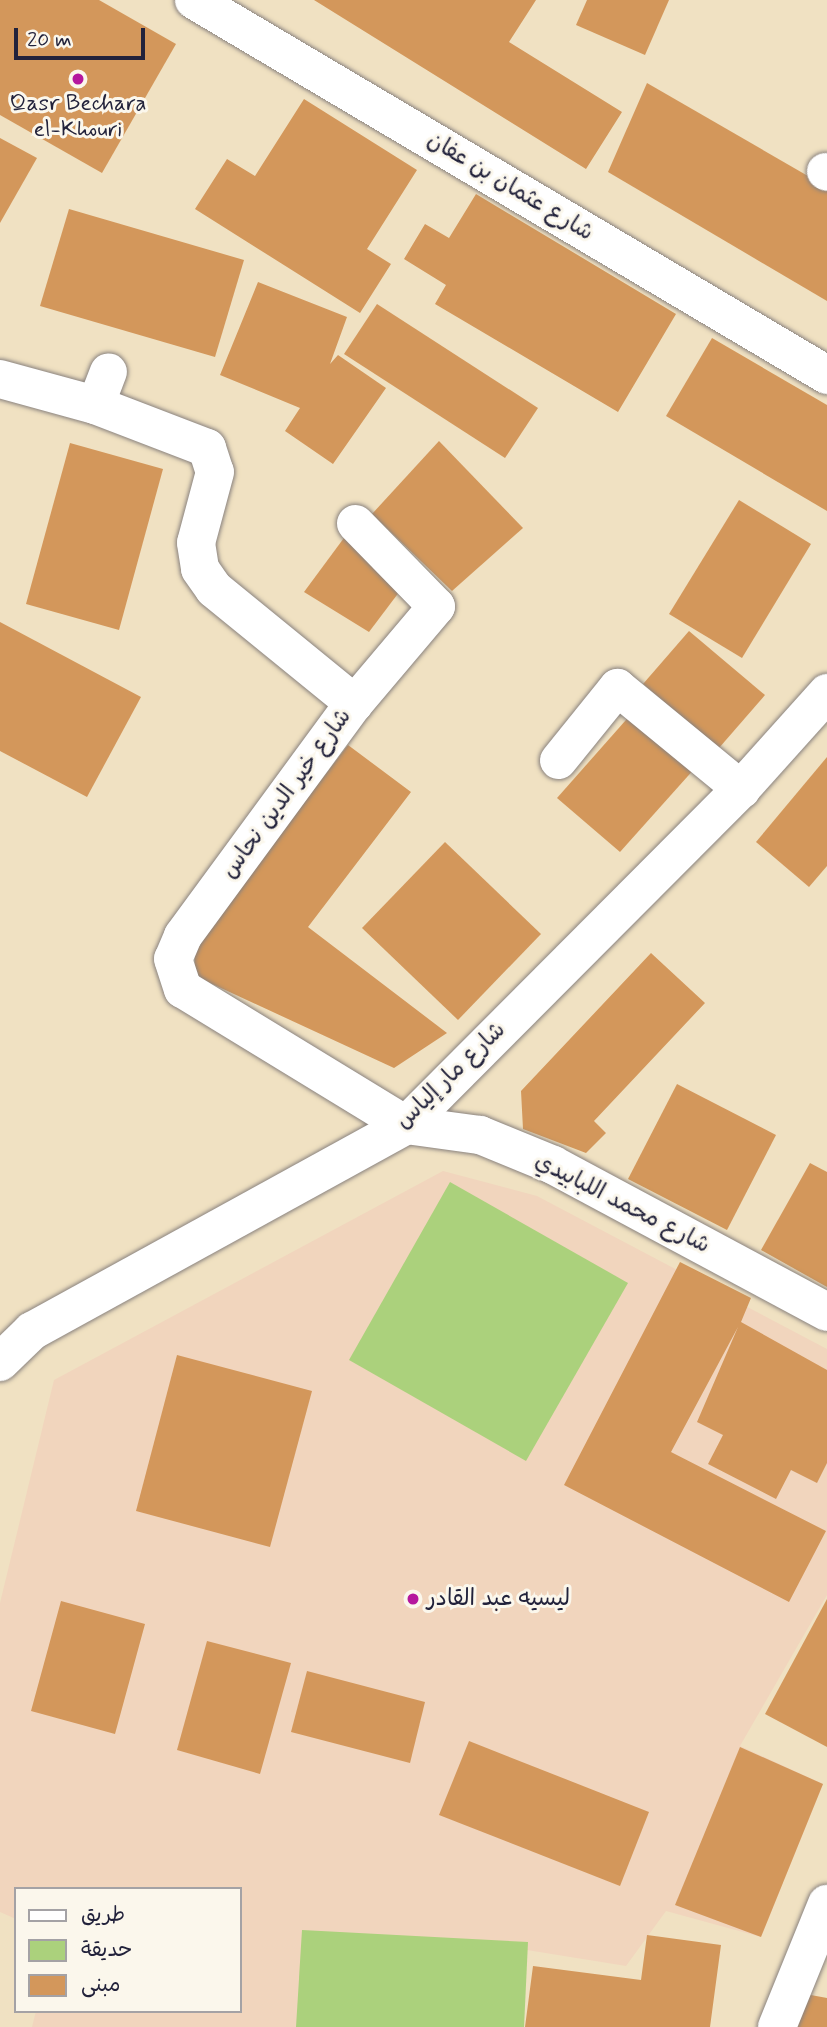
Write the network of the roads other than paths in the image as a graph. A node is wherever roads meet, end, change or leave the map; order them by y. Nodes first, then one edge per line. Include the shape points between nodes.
1 (194, 0) edge
2 (827, 375) edge
3 (0, 379) edge
4 (355, 523) dead end
5 (827, 693) edge
6 (354, 703) junction
7 (558, 760) dead end
8 (741, 789) junction
9 (406, 1125) junction
10 (827, 1312) edge
11 (16, 1332) edge
12 (0, 1362) edge
13 (827, 1904) edge
14 (777, 2027) edge

1 - 2 street, شارع عثمان بن عفان
3 - 6 street, شارع خير الدين نحاس via 102,388 207,448 215,472 196,543 200,569 214,589
4 - 6 street via 436,606
5 - 8 street, شارع مار إلياس
6 - 9 street, شارع خير الدين نحاس via 183,936 173,971 183,989
7 - 8 street via 617,687
8 - 9 street, شارع مار إلياس
9 - 10 street, شارع محمد اللبابيدي via 480,1135 553,1165
9 - 11 street, شارع مار إلياس
11 - 12 street, شارع مار إلياس
13 - 14 street

